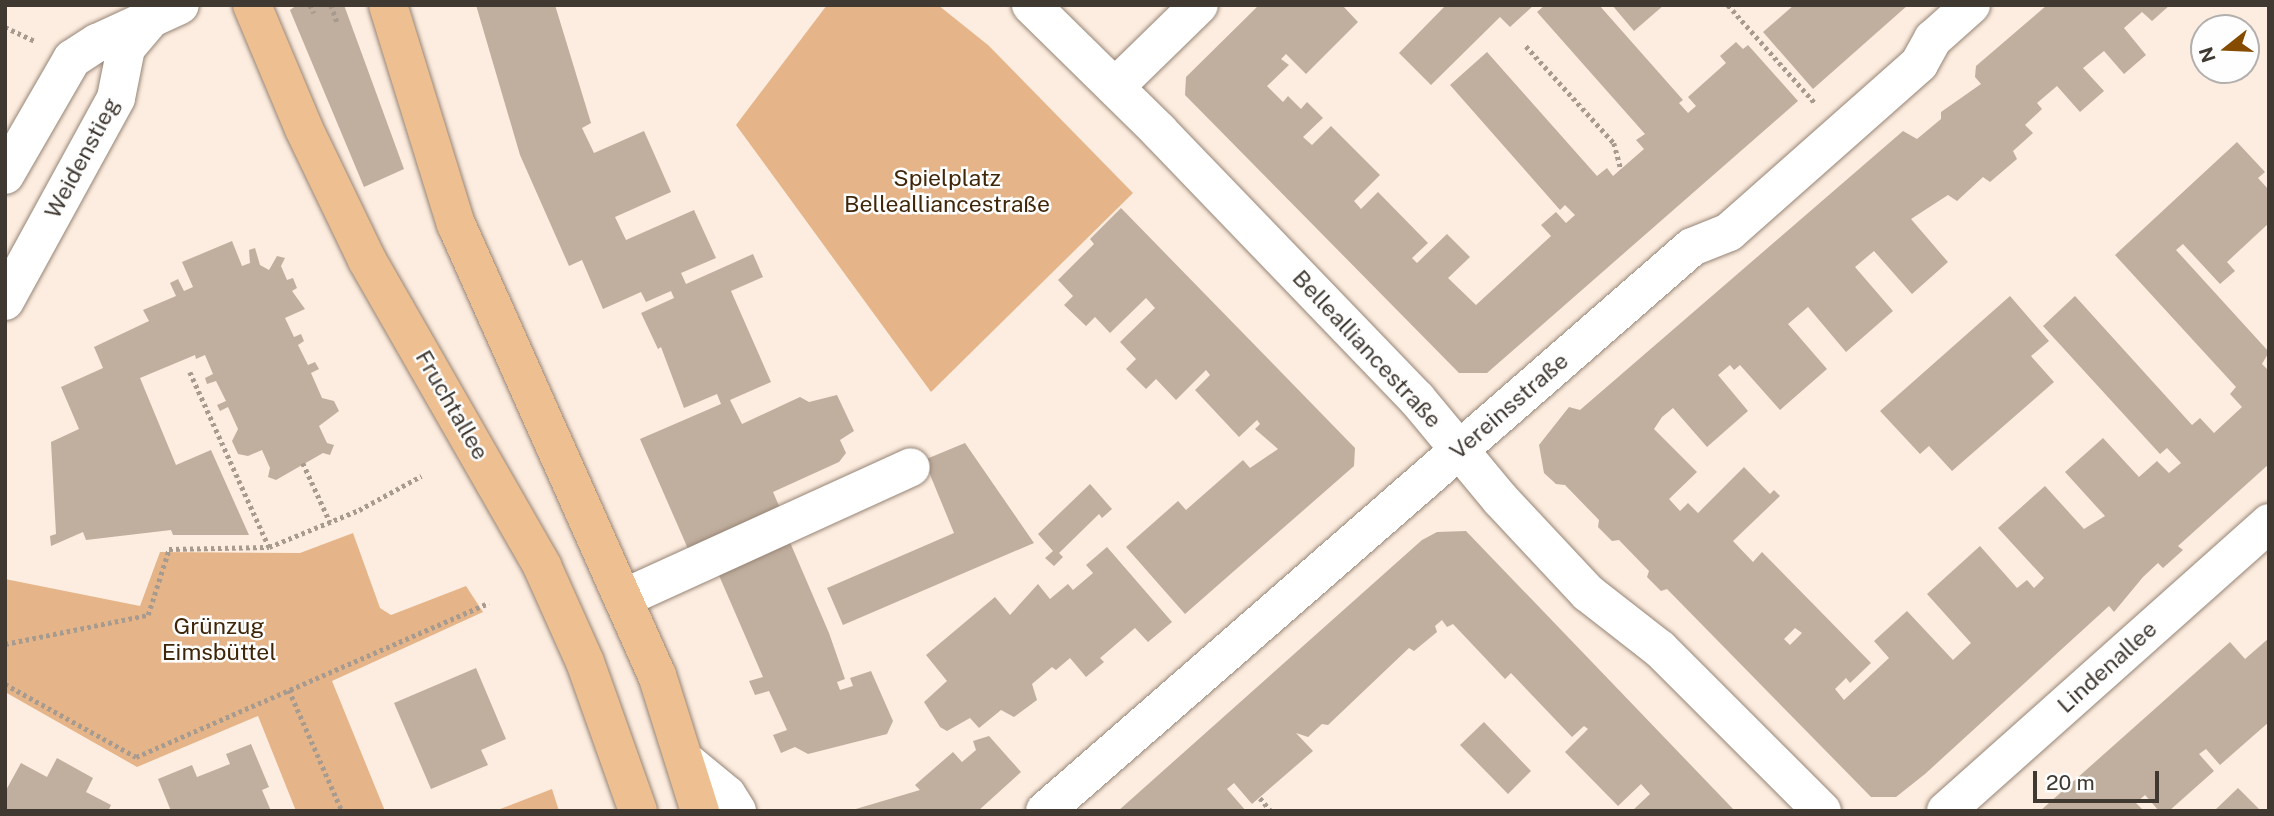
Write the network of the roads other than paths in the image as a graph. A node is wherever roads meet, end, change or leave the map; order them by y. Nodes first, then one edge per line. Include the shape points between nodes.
1 (388, 5) edge
2 (1031, 5) edge
3 (1199, 5) edge
4 (1971, 5) edge
5 (250, 9) edge
6 (166, 10) edge
7 (1115, 87) junction
8 (5, 175) edge
9 (5, 301) edge
10 (1459, 450) junction
11 (911, 467) dead end
12 (2269, 523) edge
13 (624, 598) junction
14 (688, 763) junction
15 (638, 811) edge
16 (700, 811) edge
17 (737, 811) edge
18 (1045, 811) edge
19 (1822, 811) edge
20 (1946, 811) edge

1 - 13 main road via 456,224
2 - 7 street, Bellealliancestraße
3 - 7 street
4 - 10 street, Vereinsstraße via 1933,38 1919,64 1729,232 1692,247
5 - 15 main road, Fruchtallee via 367,260 542,566 585,662
6 - 8 street, Weidenstieg via 72,59
6 - 9 street, Weidenstieg via 126,48 116,98
7 - 10 street, Bellealliancestraße via 1407,389
10 - 18 street, Vereinsstraße
10 - 19 street, Bellealliancestraße via 1588,593 1660,649
11 - 13 street
12 - 20 street, Lindenallee
13 - 14 main road
14 - 16 main road
14 - 17 street via 727,795

